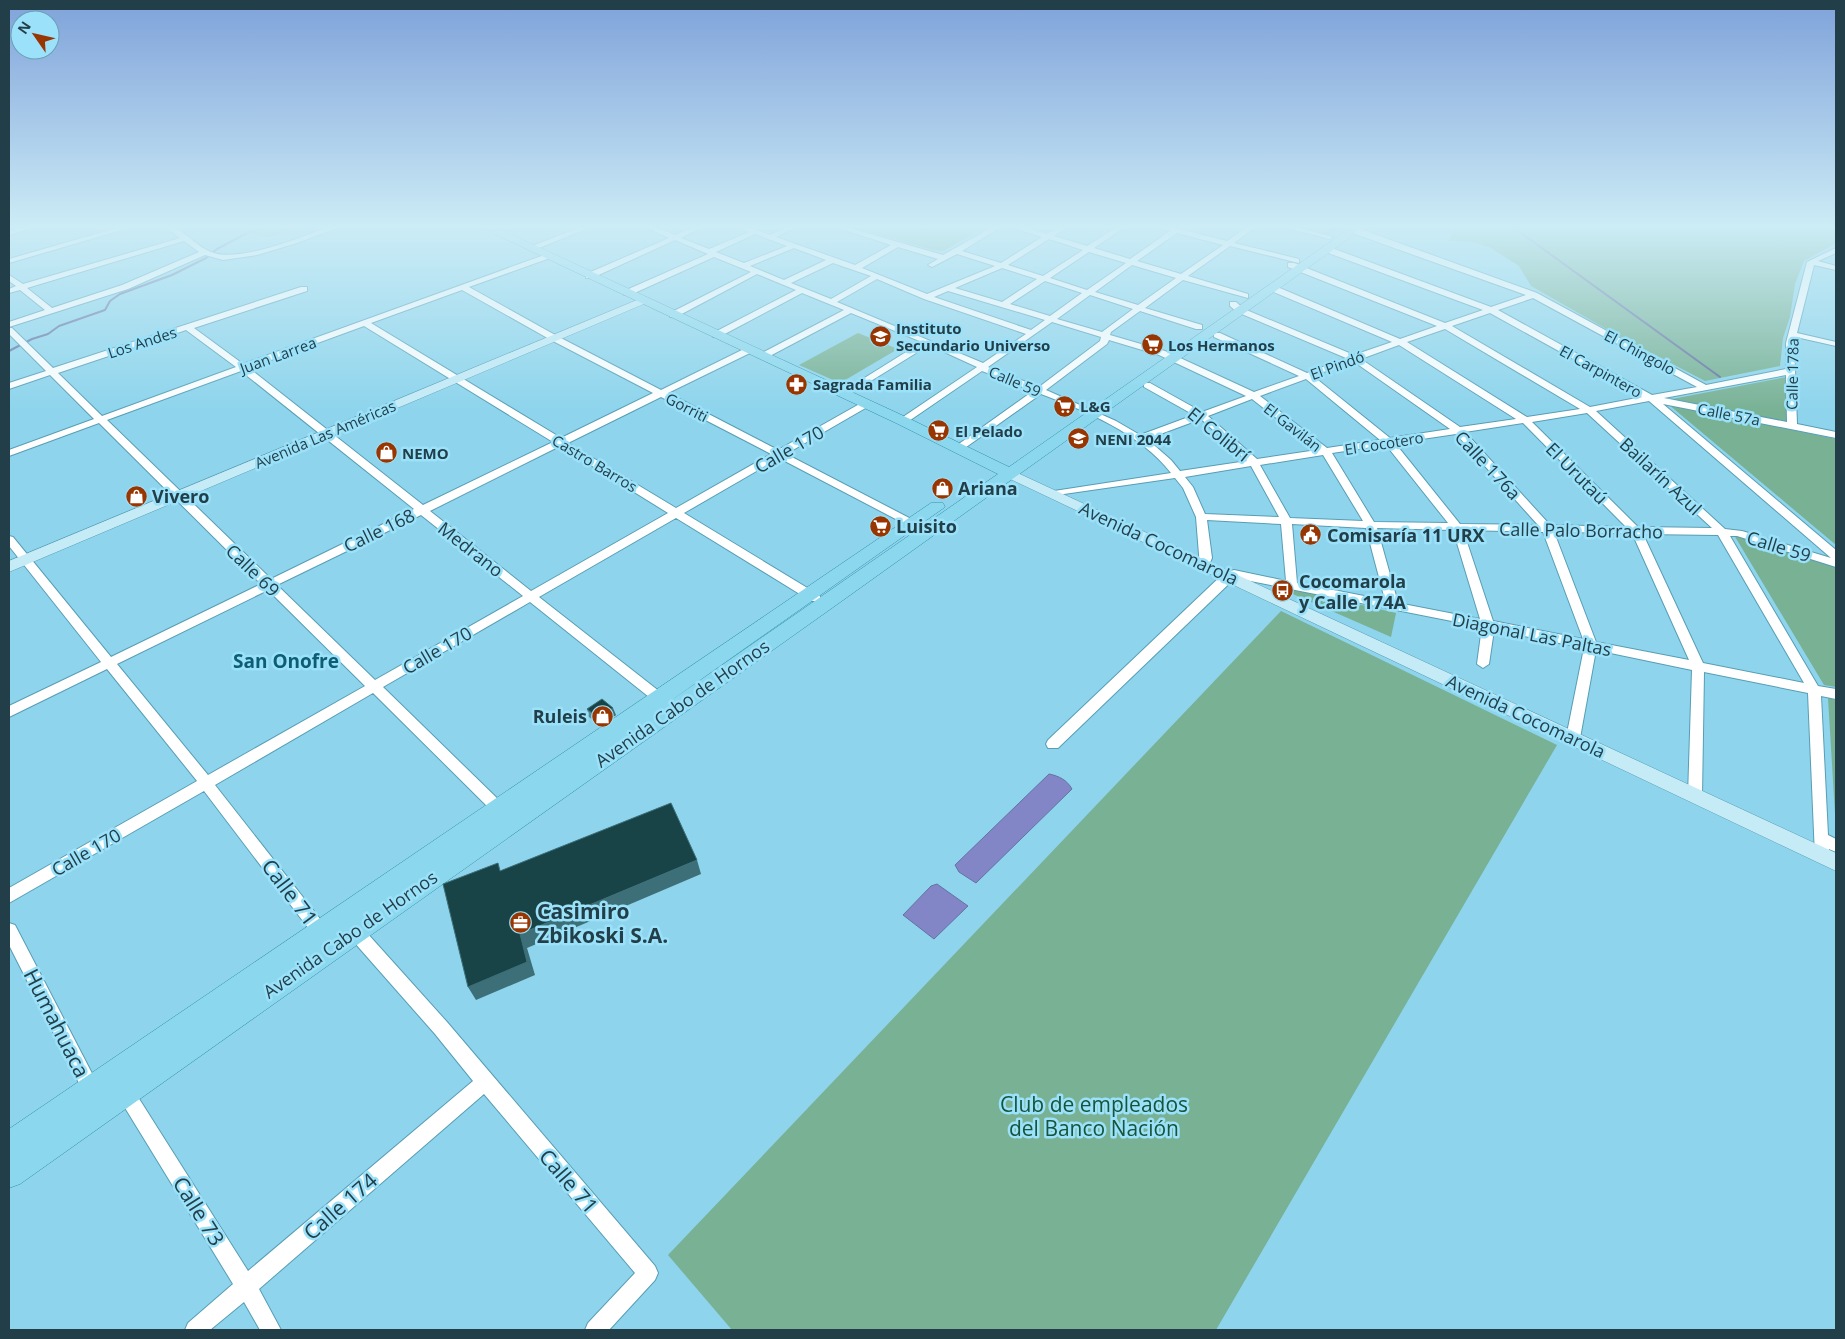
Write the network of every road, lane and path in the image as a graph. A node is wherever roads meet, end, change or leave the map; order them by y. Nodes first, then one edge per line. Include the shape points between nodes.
1 (126, 287) edge
2 (461, 287) edge
3 (463, 287) edge
4 (615, 287) edge
5 (639, 287) edge
6 (725, 287) edge
7 (796, 287) edge
8 (857, 287) edge
9 (903, 287) edge
10 (1030, 287) edge
11 (1071, 287) edge
12 (1097, 287) edge
13 (1170, 287) edge
14 (1216, 287) edge
15 (1259, 287) edge
16 (1352, 287) edge
17 (1436, 287) edge
18 (1513, 287) edge
19 (1804, 287) edge
20 (21, 288) joint
21 (948, 288) joint
22 (1272, 288) joint
23 (304, 289) dead end
24 (802, 290) junction
25 (9, 291) edge
26 (627, 293) junction
27 (1089, 293) junction
28 (1534, 295) junction
29 (1245, 296) junction
30 (927, 298) junction
31 (642, 301) junction
32 (831, 302) junction
33 (1004, 304) junction
34 (1236, 307) junction
35 (1140, 308) junction
36 (850, 310) junction
37 (1491, 310) junction
38 (51, 312) junction
39 (673, 314) junction
40 (1052, 319) junction
41 (365, 323) junction
42 (9, 325) edge
43 (187, 326) junction
44 (1447, 326) junction
45 (1199, 327) junction
46 (9, 330) edge
47 (1032, 333) junction
48 (1792, 334) junction
49 (716, 335) junction
50 (1217, 335) dead end
51 (1106, 336) junction
52 (554, 338) junction
53 (928, 342) junction
54 (1400, 342) junction
55 (1836, 344) edge
56 (756, 353) junction
57 (1168, 355) junction
58 (1354, 358) junction
59 (982, 367) junction
60 (243, 368) junction
61 (1791, 371) junction
62 (50, 372) junction
63 (1307, 376) junction
64 (457, 378) junction
65 (1148, 385) dead end
66 (9, 386) edge
67 (1706, 388) junction
68 (1039, 391) junction
69 (661, 393) junction
70 (845, 394) junction
71 (1254, 396) junction
72 (1652, 399) junction
73 (866, 404) junction
74 (1588, 410) junction
75 (1088, 411) junction
76 (1203, 416) junction
77 (100, 420) junction
78 (1525, 420) junction
79 (903, 421) junction
80 (1792, 426) junction
81 (1459, 431) junction
82 (326, 434) junction
83 (1836, 435) edge
84 (1141, 438) junction
85 (562, 442) junction
86 (1389, 442) junction
87 (959, 448) junction
88 (1326, 452) junction
89 (9, 453) edge
90 (779, 454) junction
91 (1254, 462) junction
92 (1003, 470) junction
93 (1180, 475) junction
94 (1054, 494) junction
95 (177, 496) junction
96 (421, 510) junction
97 (677, 512) junction
98 (1201, 517) junction
99 (1286, 521) junction
100 (912, 524) junction
101 (1371, 525) junction
102 (1457, 527) junction
103 (1546, 529) junction
104 (1636, 531) junction
105 (1722, 532) junction
106 (9, 539) edge
107 (1836, 556) edge
108 (26, 559) junction
109 (1836, 563) edge
110 (1204, 564) junction
111 (9, 567) edge
112 (1228, 576) junction
113 (269, 585) junction
114 (1292, 587) junction
115 (531, 597) junction
116 (817, 600) junction
117 (1393, 607) junction
118 (1488, 626) junction
119 (1591, 645) junction
120 (110, 662) junction
121 (1483, 664) dead end
122 (1698, 666) junction
123 (373, 687) junction
124 (1814, 690) junction
125 (1836, 694) edge
126 (659, 698) junction
127 (9, 712) edge
128 (1573, 738) junction
129 (1053, 744) dead end
130 (206, 783) junction
131 (1695, 796) junction
132 (499, 809) junction
133 (1829, 851) edge
134 (9, 896) edge
135 (9, 930) edge
136 (355, 931) junction
137 (321, 932) junction
138 (485, 1082) junction
139 (91, 1088) junction
140 (125, 1092) junction
141 (9, 1146) edge
142 (9, 1174) edge
143 (246, 1286) junction
144 (195, 1330) edge
145 (271, 1330) edge
146 (595, 1330) edge

1 - 38 street
2 - 41 street, Juan Larrea
3 - 52 street, Gorriti
4 - 26 main road, Avenida Cocomarola
5 - 26 street
6 - 39 street
7 - 24 street, Calle 59
8 - 32 street
9 - 30 street
10 - 33 street
11 - 27 street
12 - 27 street
13 - 35 street
14 - 29 street
15 - 29 main road, Avenida Cabo de Hornos
16 - 44 street, Bailarín Azul
17 - 37 street, El Carpintero
18 - 28 street, El Chingolo
19 - 48 street, Calle 178a
20 - 25 street
20 - 38 street
21 - 30 street
21 - 33 street, El Gavilán
22 - 34 main road, Avenida Cabo de Hornos
22 - 54 street, El Urutaú
23 - 43 street, Los Andes
24 - 32 street, Calle 59
24 - 49 street
26 - 31 main road, Avenida Cocomarola
27 - 35 street
27 - 40 street
28 - 37 street, El Pindó
28 - 67 street, El Chingolo
29 - 34 main road, Avenida Cabo de Hornos
30 - 47 street
31 - 39 main road, Avenida Cocomarola
31 - 52 main road, Avenida Las Américas
32 - 36 street, Calle 59
33 - 40 street, El Gavilán
34 - 45 main road, Avenida Cabo de Hornos
34 - 57 main road, Avenida Cabo de Hornos
34 - 58 street, Calle 176a
35 - 45 street
35 - 51 street
36 - 53 street, Calle 59
36 - 56 street, Calle 168
37 - 44 street, El Pindó
37 - 72 street, El Carpintero
38 - 42 street
39 - 49 main road, Avenida Cocomarola
40 - 47 street
40 - 51 street, El Gavilán
41 - 60 street, Juan Larrea
41 - 64 street, Castro Barros
43 - 60 street, Medrano
43 - 62 street, Los Andes
44 - 54 street, El Pindó
44 - 74 street, Bailarín Azul
45 - 57 main road, Avenida Cabo de Hornos
46 - 62 street, Calle 69
47 - 59 street
48 - 55 street
48 - 61 street, Calle 178a
49 - 56 main road, Avenida Cocomarola
50 - 63 street
51 - 57 street, El Gavilán
51 - 68 street via 1104,342
52 - 64 main road, Avenida Las Américas
52 - 69 street, Gorriti
53 - 59 street, Calle 59
53 - 70 street
54 - 58 street, El Pindó
54 - 78 street, El Urutaú
56 - 69 street, Calle 168
56 - 70 main road, Avenida Cocomarola
57 - 71 street, El Gavilán
57 - 75 main road, Avenida Cabo de Hornos
58 - 63 street, El Pindó
58 - 81 street, Calle 176a
59 - 68 street, Calle 59
59 - 79 street
60 - 77 street, Juan Larrea
60 - 82 street, Medrano
61 - 67 street, El Cocotero
61 - 80 street, Calle 178a
62 - 66 street, Los Andes
62 - 77 street, Calle 69
63 - 71 street, El Pindó
63 - 86 street
64 - 82 main road, Avenida Las Américas
64 - 85 street, Castro Barros
65 - 76 street, El Colibrí
67 - 72 street, El Cocotero
68 - 75 street, Calle 59
68 - 87 street
69 - 85 street, Calle 168
69 - 90 street, Gorriti
70 - 73 main road, Avenida Cocomarola
71 - 76 street, El Pindó
71 - 88 street, El Gavilán
72 - 74 street, El Cocotero
72 - 80 street, Calle 57a
72 - 107 street, El Carpintero
73 - 79 main road, Avenida Cocomarola
73 - 90 street, Calle 170
74 - 78 street, El Cocotero
74 - 105 street, Bailarín Azul
75 - 84 street, Calle 59
75 - 92 main road, Avenida Cabo de Hornos
76 - 84 street, El Pindó
76 - 91 street, El Colibrí
77 - 89 street, Juan Larrea
77 - 95 street, Calle 69
78 - 81 street, El Cocotero
78 - 104 street, El Urutaú
79 - 87 main road, Avenida Cocomarola
80 - 83 street, Calle 57a
81 - 86 street, El Cocotero
81 - 103 street, Calle 176a
82 - 95 main road, Avenida Las Américas
82 - 96 street, Medrano
84 - 93 street, Calle 59
85 - 96 street, Calle 168
85 - 97 street, Castro Barros
86 - 88 street, El Cocotero
86 - 102 street
87 - 92 main road, Avenida Cocomarola
88 - 91 street, El Cocotero
88 - 101 street, El Gavilán
90 - 97 street, Calle 170
90 - 100 street, Gorriti
91 - 93 street, El Cocotero
91 - 99 street, El Colibrí
92 - 94 main road, Avenida Cocomarola
92 - 100 main road, Avenida Cabo de Hornos
92 - 116 main road, Avenida Cabo de Hornos
93 - 94 street, El Cocotero
93 - 98 street, Calle 59
94 - 110 main road, Avenida Cocomarola
95 - 108 main road, Avenida Las Américas
95 - 113 street, Calle 69
96 - 113 street, Calle 168
96 - 115 street, Medrano
97 - 115 street, Calle 170
97 - 116 street, Castro Barros
98 - 99 street, Calle Palo Borracho
98 - 110 street, Calle 59
99 - 101 street, Calle Palo Borracho
99 - 114 street, El Colibrí
100 - 116 main road, Avenida Cabo de Hornos
101 - 102 street, Calle Palo Borracho
101 - 117 street, El Gavilán
102 - 103 street, Calle Palo Borracho
102 - 118 street
103 - 104 street, Calle Palo Borracho
103 - 119 street, Calle 176a
104 - 105 street, Calle Palo Borracho
104 - 122 street, El Urutaú
105 - 109 street, Calle 59 via 1738,533
105 - 124 street, Bailarín Azul
106 - 108 street, Calle 71
108 - 111 main road, Avenida Las Américas
108 - 120 street, Calle 71
110 - 112 main road, Avenida Cocomarola
112 - 114 street, Diagonal Las Paltas via 1234,574
112 - 128 main road, Avenida Cocomarola
112 - 129 street
113 - 120 street, Calle 168
113 - 123 street, Calle 69
114 - 117 street, Diagonal Las Paltas
115 - 123 street, Calle 170
115 - 126 street, Medrano
116 - 126 main road, Avenida Cabo de Hornos
116 - 136 main road, Avenida Cabo de Hornos
117 - 118 street, Diagonal Las Paltas
118 - 119 street, Diagonal Las Paltas
118 - 121 street
119 - 122 street, Diagonal Las Paltas
119 - 128 street
120 - 127 street, Calle 168
120 - 130 street, Calle 71
122 - 124 street, Diagonal Las Paltas
122 - 131 street, El Urutaú
123 - 130 street, Calle 170
123 - 132 street, Calle 69
124 - 125 street, Diagonal Las Paltas
124 - 133 street, Bailarín Azul
126 - 132 main road, Avenida Cabo de Hornos
128 - 131 main road, Avenida Cocomarola
130 - 134 street, Calle 170
130 - 137 street, Calle 71
131 - 133 main road, Avenida Cocomarola
132 - 137 main road, Avenida Cabo de Hornos
135 - 139 street, Humahuaca
136 - 137 street, Calle 71 via 347,922
136 - 138 street, Calle 71
136 - 140 main road, Avenida Cabo de Hornos
137 - 139 main road, Avenida Cabo de Hornos
138 - 143 street, Calle 174
138 - 146 street, Calle 71 via 648,1273
139 - 141 main road, Avenida Cabo de Hornos
140 - 142 main road, Avenida Cabo de Hornos
140 - 143 street, Calle 73
143 - 144 street, Calle 174
143 - 145 street, Calle 73

